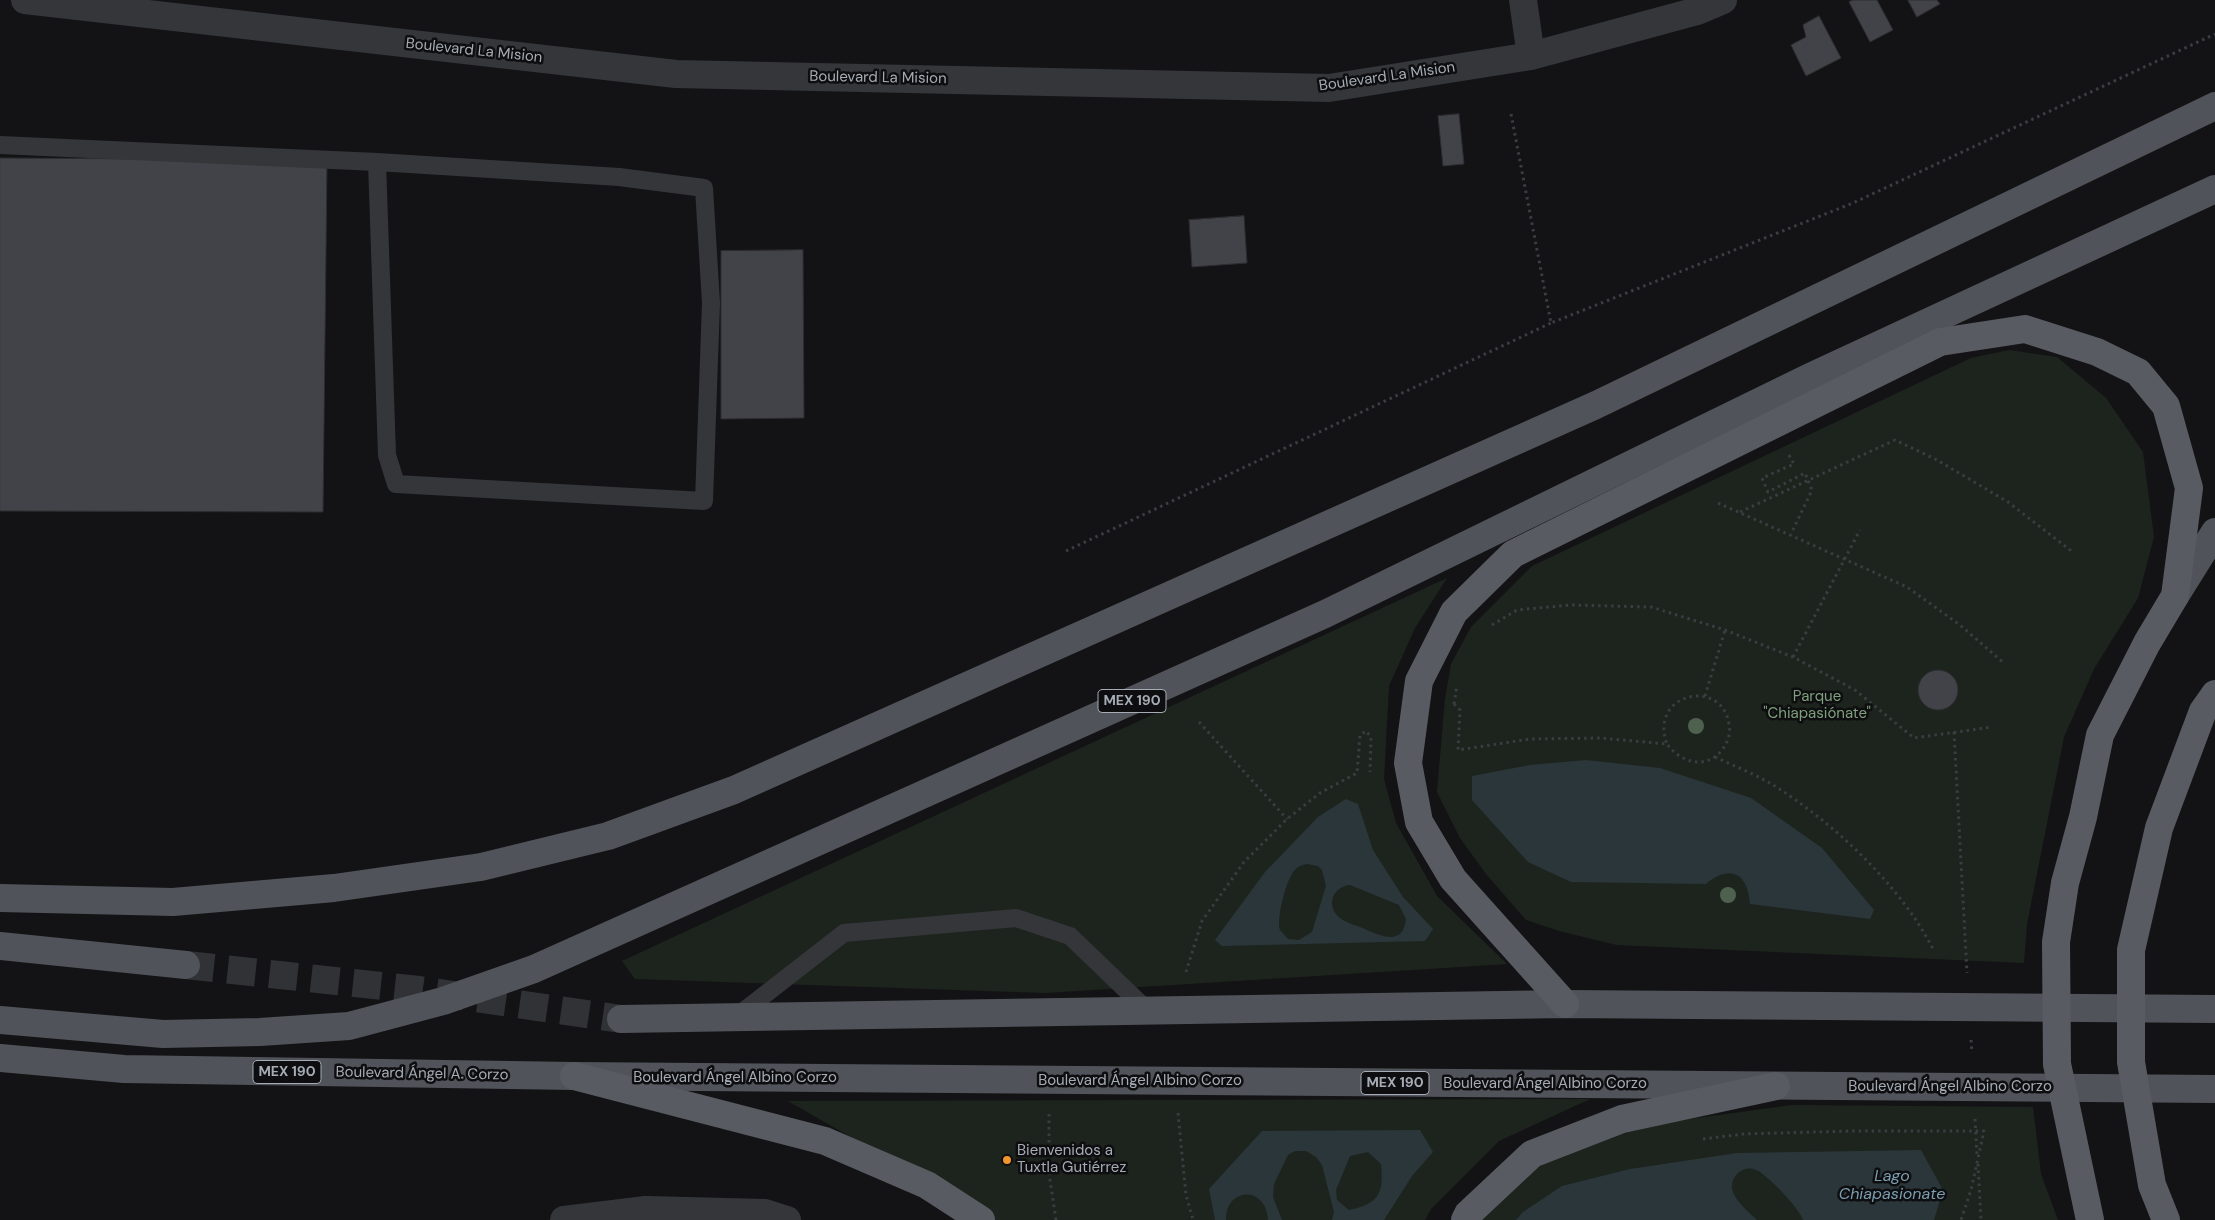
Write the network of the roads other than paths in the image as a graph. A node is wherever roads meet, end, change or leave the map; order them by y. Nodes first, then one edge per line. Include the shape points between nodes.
1 (25, 0) edge
2 (1523, 0) edge
3 (1723, 0) edge
4 (1531, 56) junction
5 (2215, 106) edge
6 (0, 145) edge
7 (377, 162) junction
8 (2215, 189) edge
9 (2215, 532) edge
10 (2175, 596) junction
11 (2215, 694) edge
12 (0, 898) edge
13 (0, 946) edge
14 (186, 965) tunnel mouth
15 (1565, 1004) junction
16 (2215, 1009) edge
17 (1148, 1011) junction
18 (736, 1017) junction
19 (621, 1019) tunnel mouth
20 (0, 1020) edge
21 (0, 1058) edge
22 (574, 1076) junction
23 (1776, 1086) junction
24 (2215, 1089) edge
25 (2089, 1218) edge
26 (564, 1220) edge
27 (787, 1220) edge
28 (981, 1220) edge
29 (1465, 1220) edge
30 (2166, 1220) edge

1 - 4 street, Boulevard La Mision via 676,74 1329,88
2 - 4 street
3 - 4 street, Boulevard La Mision via 1697,11
5 - 12 main road via 1596,405 734,790 608,836 481,867 334,888 173,902
6 - 7 lane
7 - 7 lane via 619,177 704,188 711,303 704,500 396,484 387,455
8 - 20 main road, MEX 190 via 1810,377 1325,614 534,969 444,1001 349,1026 163,1034
9 - 10 main road
10 - 15 highway via 2189,488 2166,406 2138,372 2097,352 2025,329 1940,342 1513,554 1454,612 1419,682 1408,763 1419,822 1453,879
10 - 25 highway via 2100,735 2065,883 2056,942 2057,1064
11 - 30 highway via 2203,711 2159,828 2131,950 2131,1062 2152,1185
13 - 14 main road
15 - 16 main road
15 - 17 main road
17 - 18 main road
17 - 18 lane via 1070,936 1016,918 844,933
18 - 19 main road
21 - 22 main road, Boulevard Ángel A. Corzo / MEX 190 via 124,1069
22 - 23 main road, Boulevard Ángel Albino Corzo / MEX 190
22 - 28 highway via 825,1141 927,1186
23 - 24 main road, Boulevard Ángel Albino Corzo / MEX 190
23 - 29 highway via 1622,1119 1532,1154
26 - 27 street via 646,1210 765,1213

